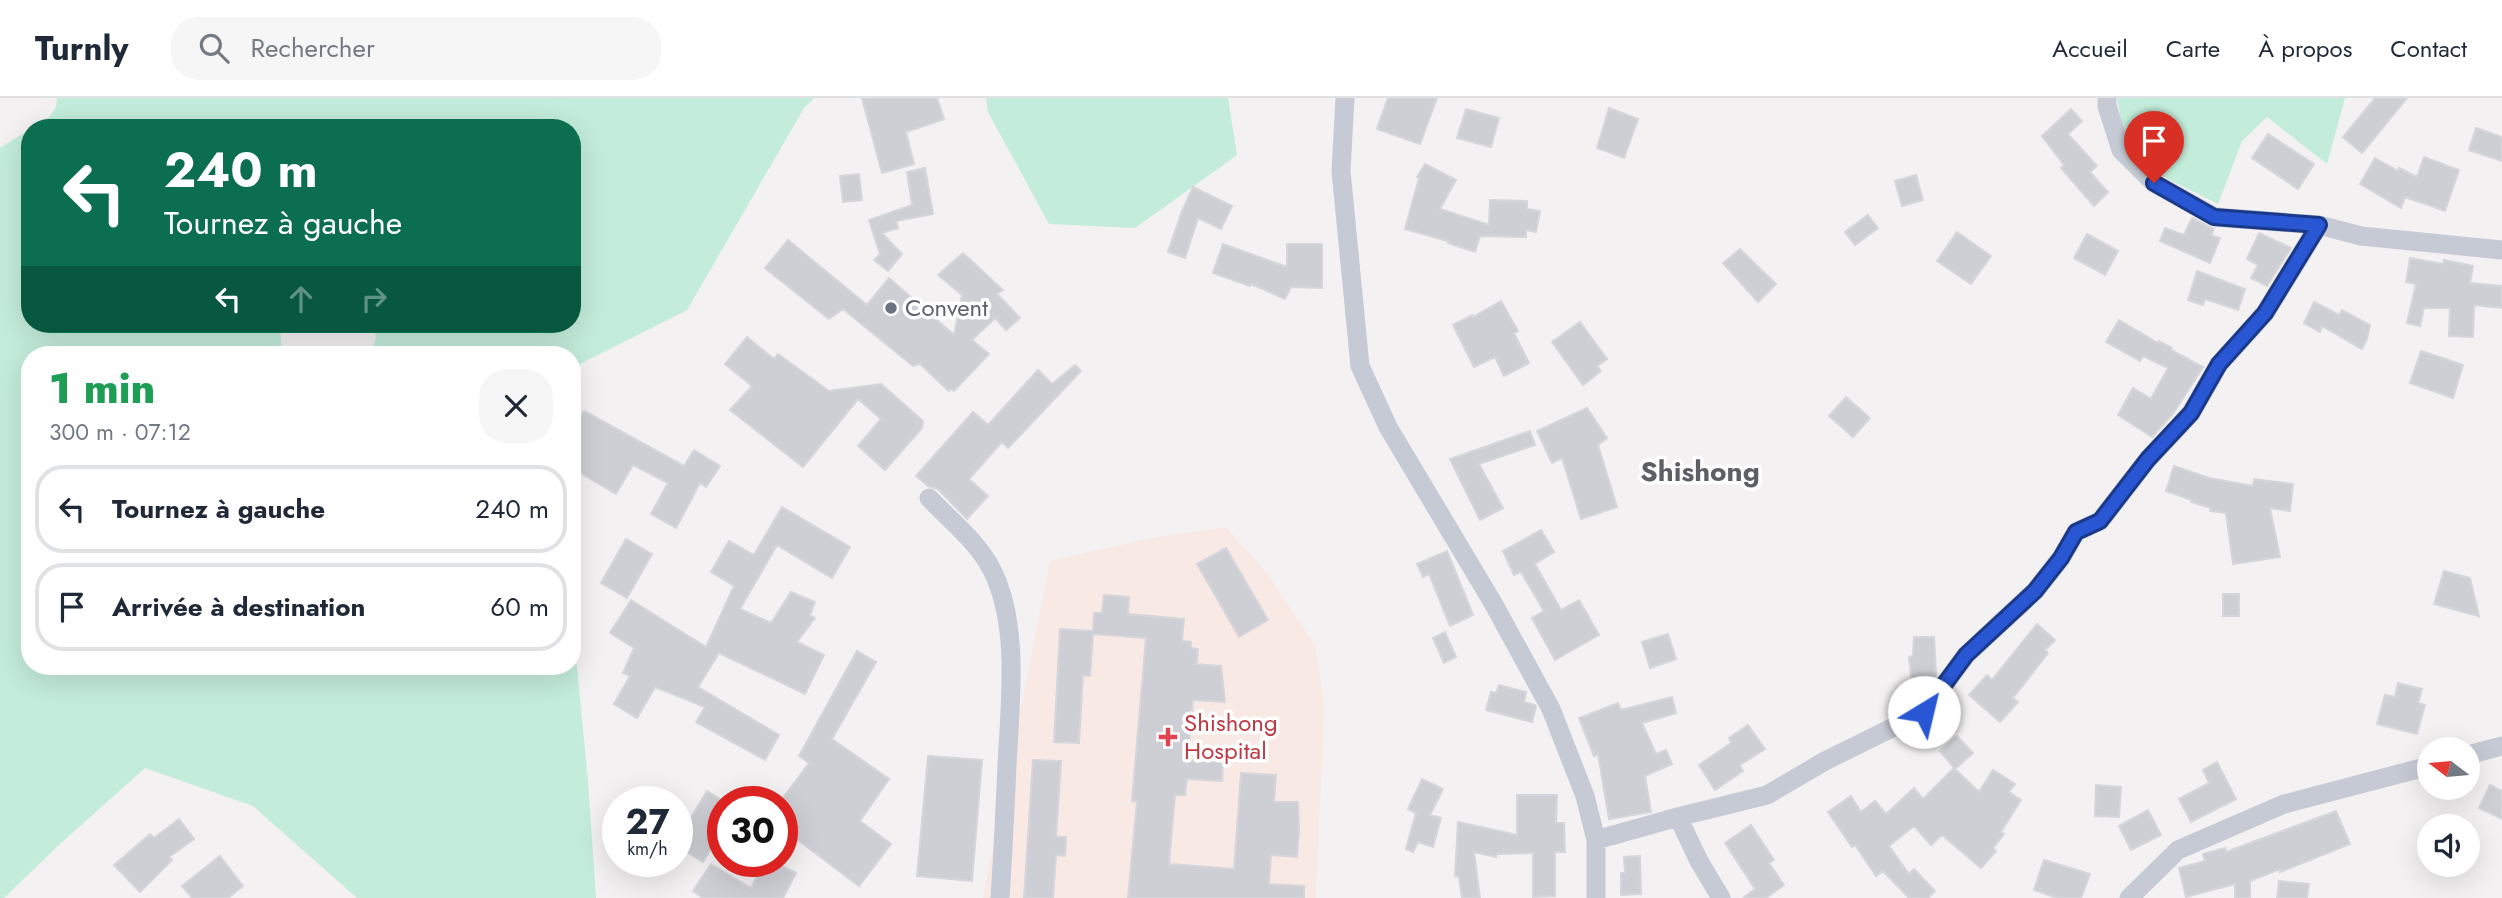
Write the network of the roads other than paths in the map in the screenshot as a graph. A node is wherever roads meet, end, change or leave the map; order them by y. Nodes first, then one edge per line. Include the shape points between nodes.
1 (1345, 98) edge
2 (2107, 98) edge
3 (2319, 225) junction
4 (2502, 250) edge
5 (929, 498) dead end
6 (2502, 746) edge
7 (2480, 752) edge
8 (2417, 768) edge
9 (1678, 817) junction
10 (1596, 840) junction
11 (1000, 898) edge
12 (1596, 898) edge
13 (1721, 898) edge
14 (2129, 898) edge

1 - 10 street via 1340,171 1360,366 1388,428 1551,709 1585,796
2 - 3 street via 2121,150 2154,183 2214,217
3 - 4 street via 2361,236
3 - 9 street via 2265,313 2219,364 2191,413 2100,521 2076,532 2035,591 1966,655 1924,712 1767,795
5 - 11 street via 974,544 992,569 1005,603 1010,701
6 - 7 street
8 - 14 street via 2284,804 2178,850
9 - 10 street
9 - 13 street
10 - 12 street

